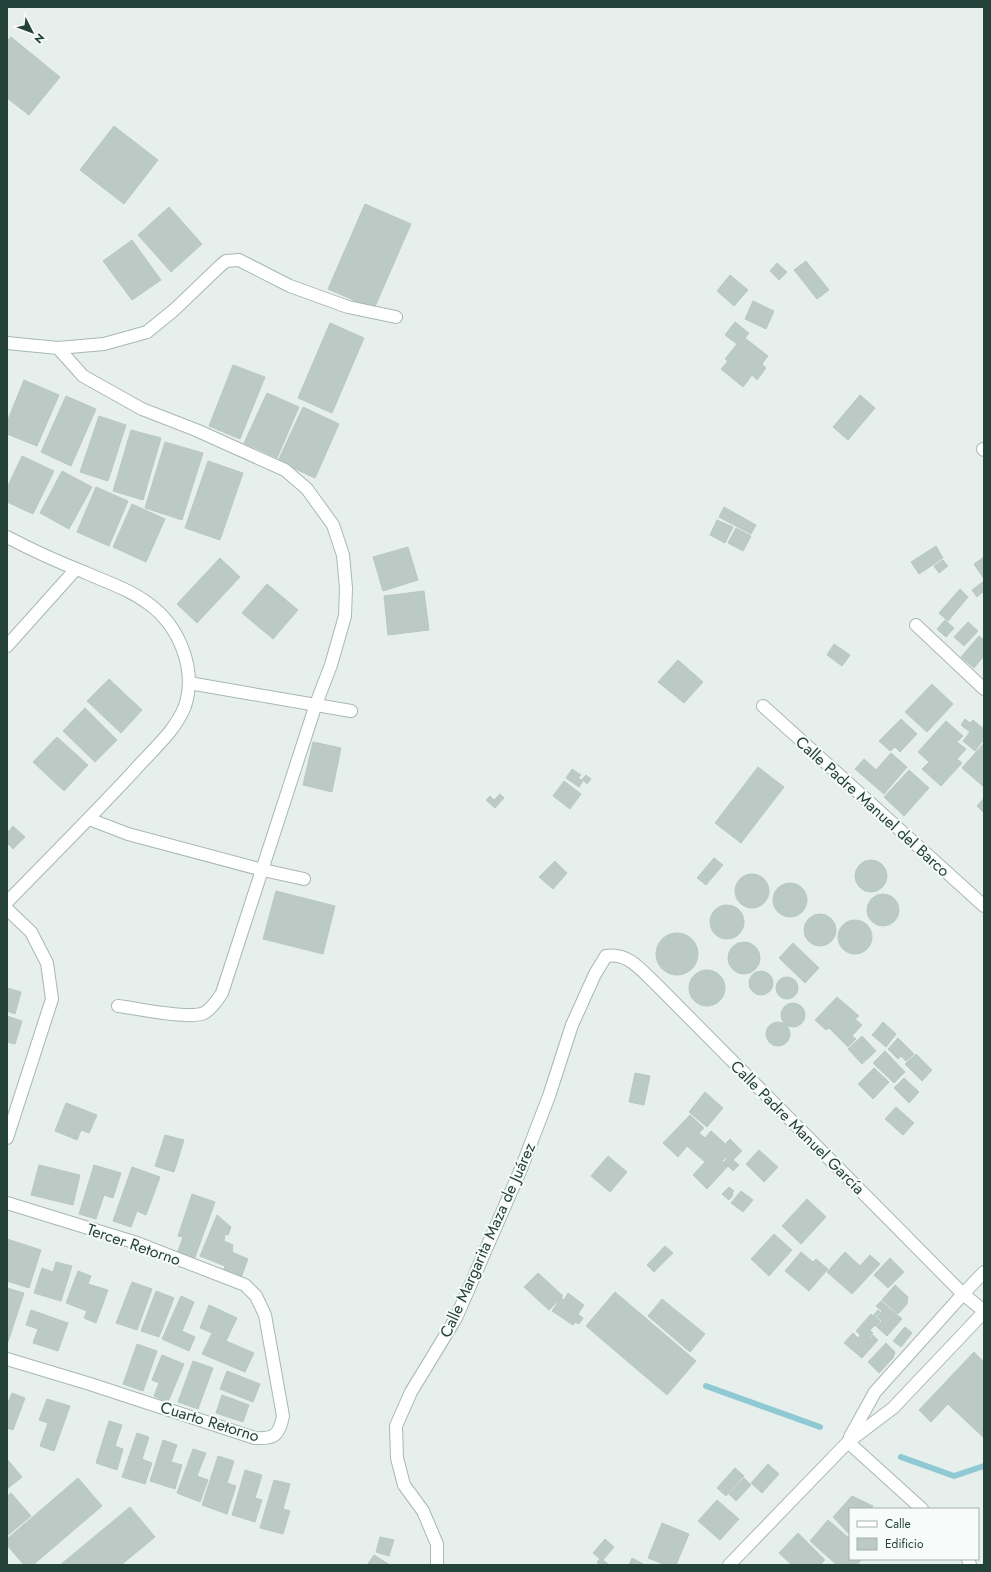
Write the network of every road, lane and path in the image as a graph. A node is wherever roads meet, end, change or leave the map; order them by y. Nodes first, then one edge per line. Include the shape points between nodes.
1 (396, 317) dead end
2 (7, 343) edge
3 (58, 348) junction
4 (7, 537) edge
5 (76, 569) junction
6 (916, 625) dead end
7 (7, 646) edge
8 (190, 683) junction
9 (984, 689) edge
10 (316, 704) junction
11 (763, 706) dead end
12 (351, 711) dead end
13 (89, 819) junction
14 (262, 870) junction
15 (304, 879) dead end
16 (7, 902) edge
17 (984, 906) edge
18 (7, 909) edge
19 (606, 956) joint
20 (118, 1006) dead end
21 (7, 1138) edge
22 (7, 1203) edge
23 (984, 1272) edge
24 (963, 1294) junction
25 (256, 1296) joint
26 (984, 1312) edge
27 (7, 1359) edge
28 (848, 1442) junction
29 (921, 1508) edge
30 (437, 1565) edge
31 (729, 1565) edge

1 - 3 street via 348,306 290,286 244,262 233,260 226,261 220,266 147,332 104,344
2 - 3 street
3 - 10 street via 83,376 142,409 285,470 307,489 333,525 343,555 346,588 345,616 331,665
4 - 5 street
5 - 7 street
5 - 8 street via 129,591 150,605 171,626 183,649
6 - 9 street
8 - 10 street
8 - 13 street via 184,706 168,736
10 - 12 street
10 - 14 street
11 - 17 street, Calle Padre Manuel del Barco
13 - 14 street via 128,834
13 - 16 street
14 - 15 street
14 - 20 street via 222,993 210,1009 203,1014 189,1016
18 - 21 street via 31,932 47,963 52,999
19 - 24 street, Calle Padre Manuel García via 624,956 656,984
19 - 30 street, Calle Margarita Maza de Juárez via 572,1025 549,1096 521,1169 456,1318 410,1392 396,1426 397,1458 404,1485 422,1511 437,1544
22 - 25 street, Tercer Retorno via 137,1243 234,1280 245,1285
23 - 24 street
24 - 26 street, Calle Padre Manuel García
24 - 28 street via 875,1392
25 - 27 street, Cuarto Retorno via 265,1315 283,1416 276,1434 268,1438 255,1438
26 - 28 street via 893,1408
28 - 29 street
28 - 31 street

